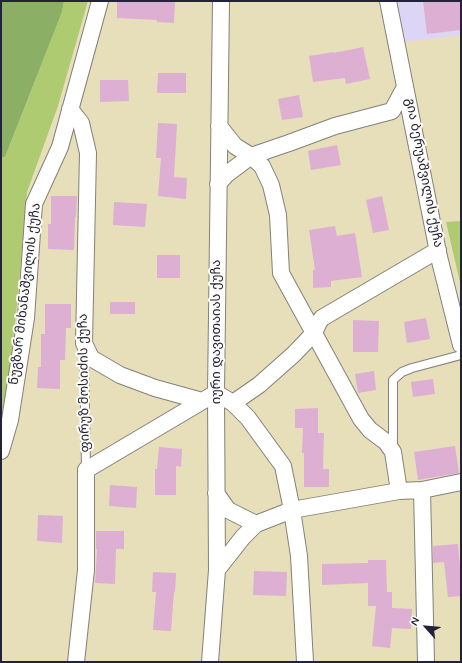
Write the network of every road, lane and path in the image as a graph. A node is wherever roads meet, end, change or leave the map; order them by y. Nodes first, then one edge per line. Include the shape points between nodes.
1 (100, 1) edge
2 (221, 1) edge
3 (388, 1) edge
4 (405, 88) junction
5 (70, 109) junction
6 (219, 126) junction
7 (251, 156) junction
8 (218, 184) junction
9 (438, 250) junction
10 (314, 333) junction
11 (84, 343) junction
12 (461, 345) edge
13 (461, 355) edge
14 (216, 393) junction
15 (202, 401) junction
16 (233, 403) junction
17 (1, 451) edge
18 (393, 452) junction
19 (86, 470) junction
20 (461, 482) edge
21 (422, 490) junction
22 (399, 491) junction
23 (216, 493) junction
24 (292, 510) junction
25 (256, 524) junction
26 (217, 570) junction
27 (76, 662) edge
28 (210, 662) edge
29 (305, 662) edge
30 (426, 662) edge

1 - 5 street, ნუგზარ მიხანაშვილის ქუჩა
2 - 6 street, იური დავითაიას ქუჩა
3 - 4 street, გია ბერუაშვილის ქუჩა
4 - 7 street via 392,111 334,126
4 - 9 street, გია ბერუაშვილის ქუჩა
5 - 11 street, ფირუზ მოსიძის ქუჩა via 81,123 88,153
5 - 17 street, ნუგზარ მიხანაშვილის ქუჩა via 60,147 34,204 26,318 10,420
6 - 7 street via 235,146
6 - 8 street, იური დავითაიას ქუჩა
7 - 8 street
7 - 10 street via 262,166 271,185 278,215 280,274
8 - 14 street, იური დავითაიას ქუჩა
9 - 10 street via 322,318
9 - 12 street, გია ბერუაშვილის ქუჩა
10 - 16 street via 259,385
10 - 18 street via 362,419
11 - 15 street via 91,358 120,376
11 - 19 lane, ფირუზ მოსიძის ქუჩა
13 - 18 lane via 402,372 393,380
14 - 15 street
14 - 16 street
14 - 23 street, იური დავითაიას ქუჩა
15 - 19 street
16 - 24 street via 248,418 283,466
18 - 22 street
19 - 27 street, ფირუზ მოსიძის ქუჩა via 86,570
20 - 21 street
21 - 22 street
21 - 30 street
22 - 24 street
23 - 25 street via 228,510
23 - 26 street, იური დავითაიას ქუჩა
24 - 25 street
24 - 29 street via 299,556
25 - 26 street
26 - 28 street, იური დავითაიას ქუჩა

